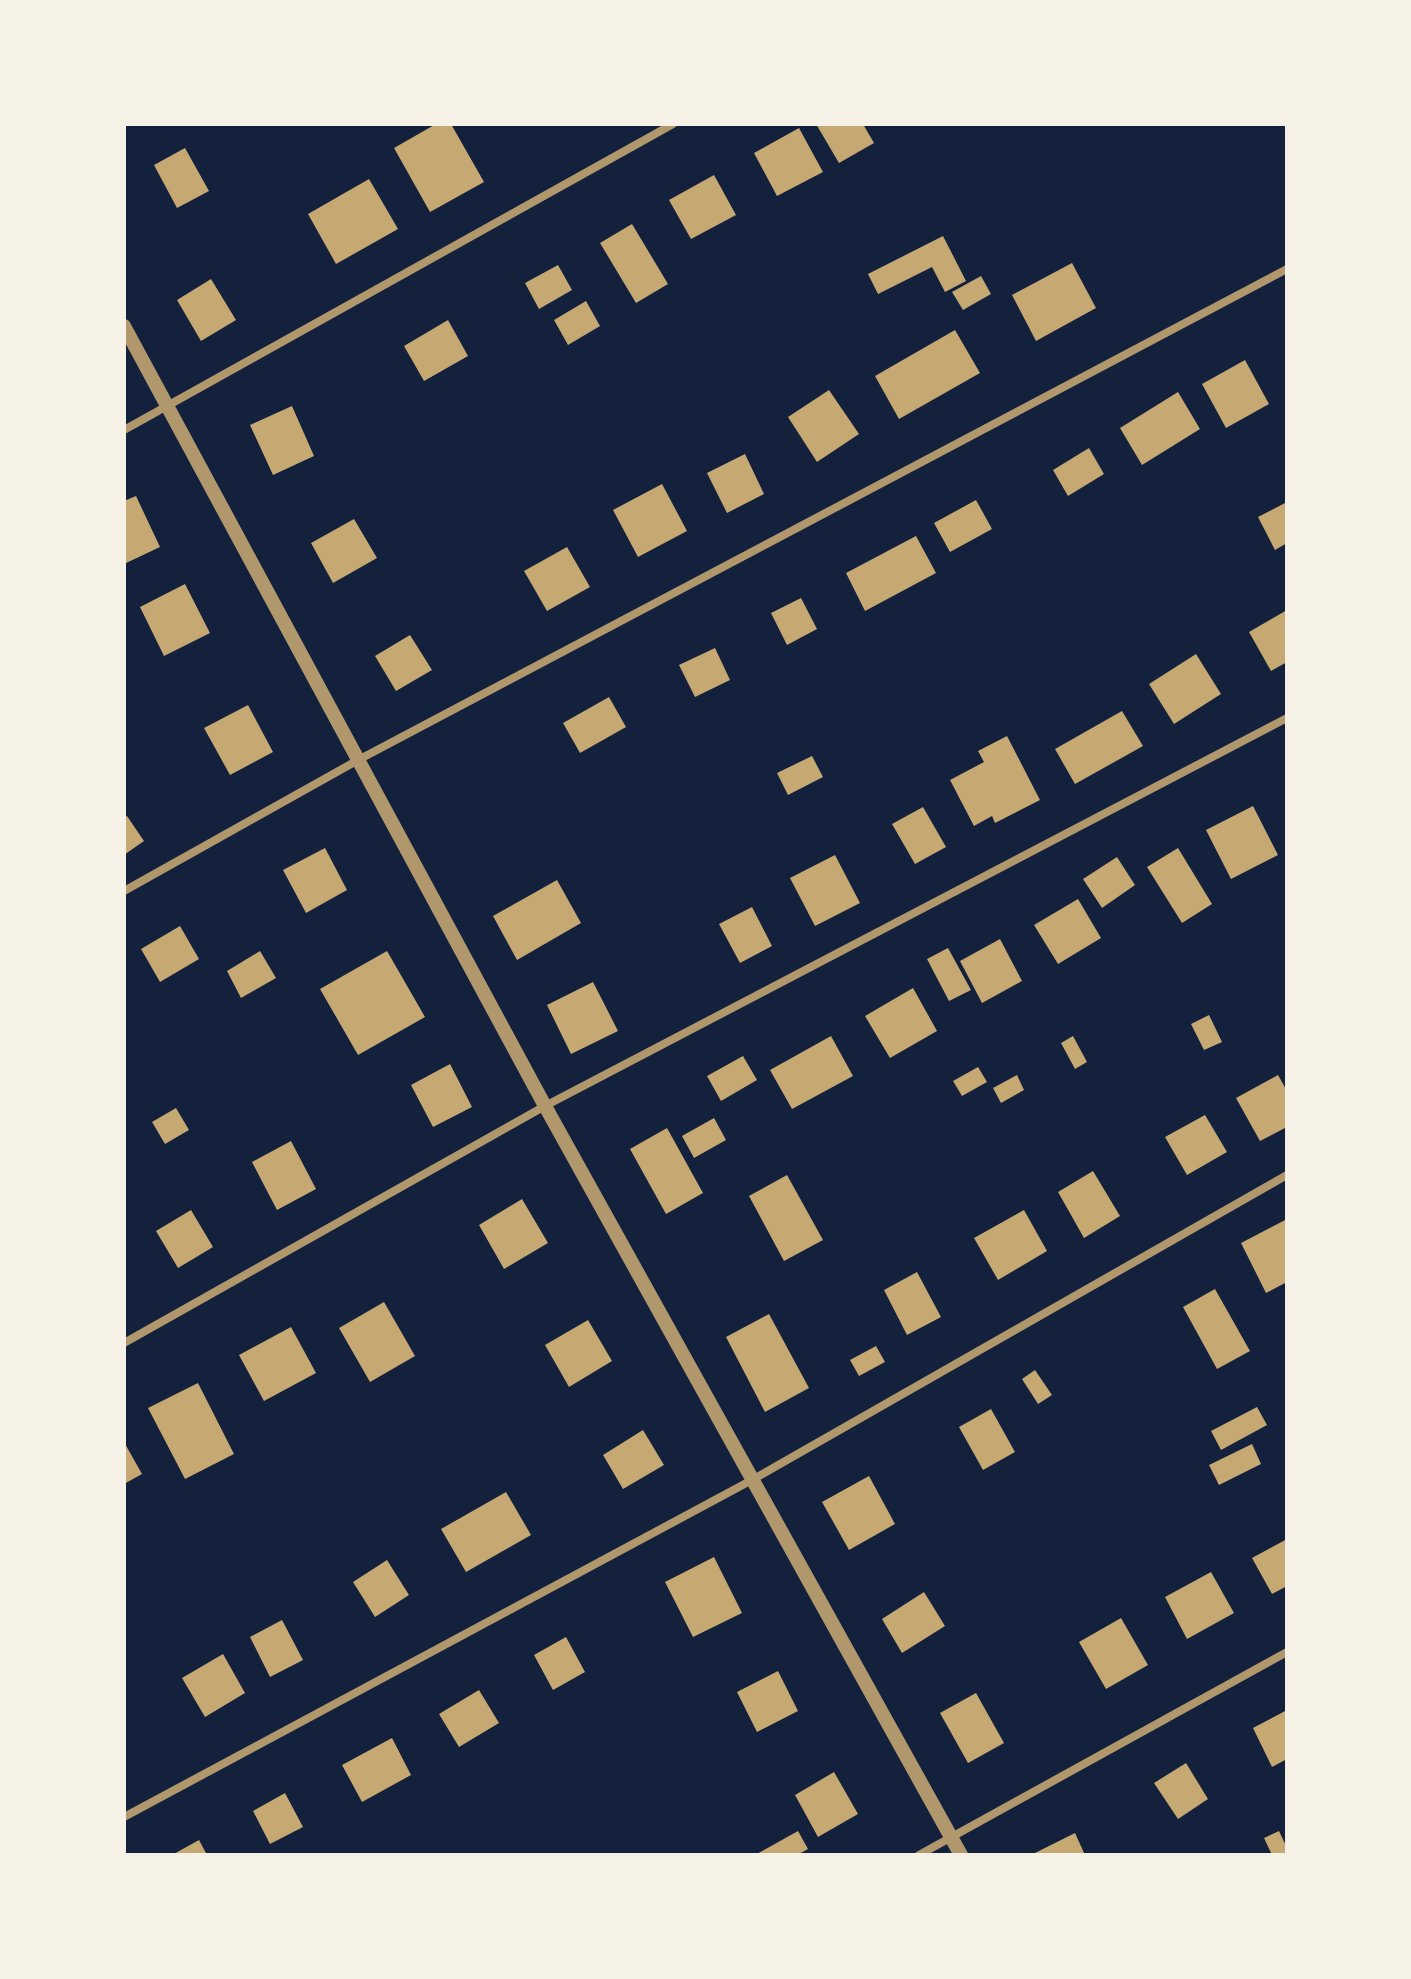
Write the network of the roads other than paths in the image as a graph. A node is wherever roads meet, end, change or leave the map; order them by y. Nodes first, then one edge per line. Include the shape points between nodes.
1 (673, 124) edge
2 (1287, 269) edge
3 (124, 326) edge
4 (169, 406) junction
5 (124, 430) edge
6 (1287, 718) edge
7 (360, 759) junction
8 (124, 891) edge
9 (545, 1106) junction
10 (1287, 1175) edge
11 (124, 1343) edge
12 (752, 1480) junction
13 (1287, 1652) edge
14 (124, 1817) edge
15 (952, 1837) junction
16 (919, 1855) edge
17 (961, 1855) edge

1 - 4 street
2 - 7 street
3 - 4 street
4 - 5 street
4 - 7 street
6 - 9 street
7 - 8 street
7 - 9 street
9 - 11 street
9 - 12 street
10 - 12 street
12 - 14 street
12 - 15 street
13 - 15 street
15 - 16 street
15 - 17 street

